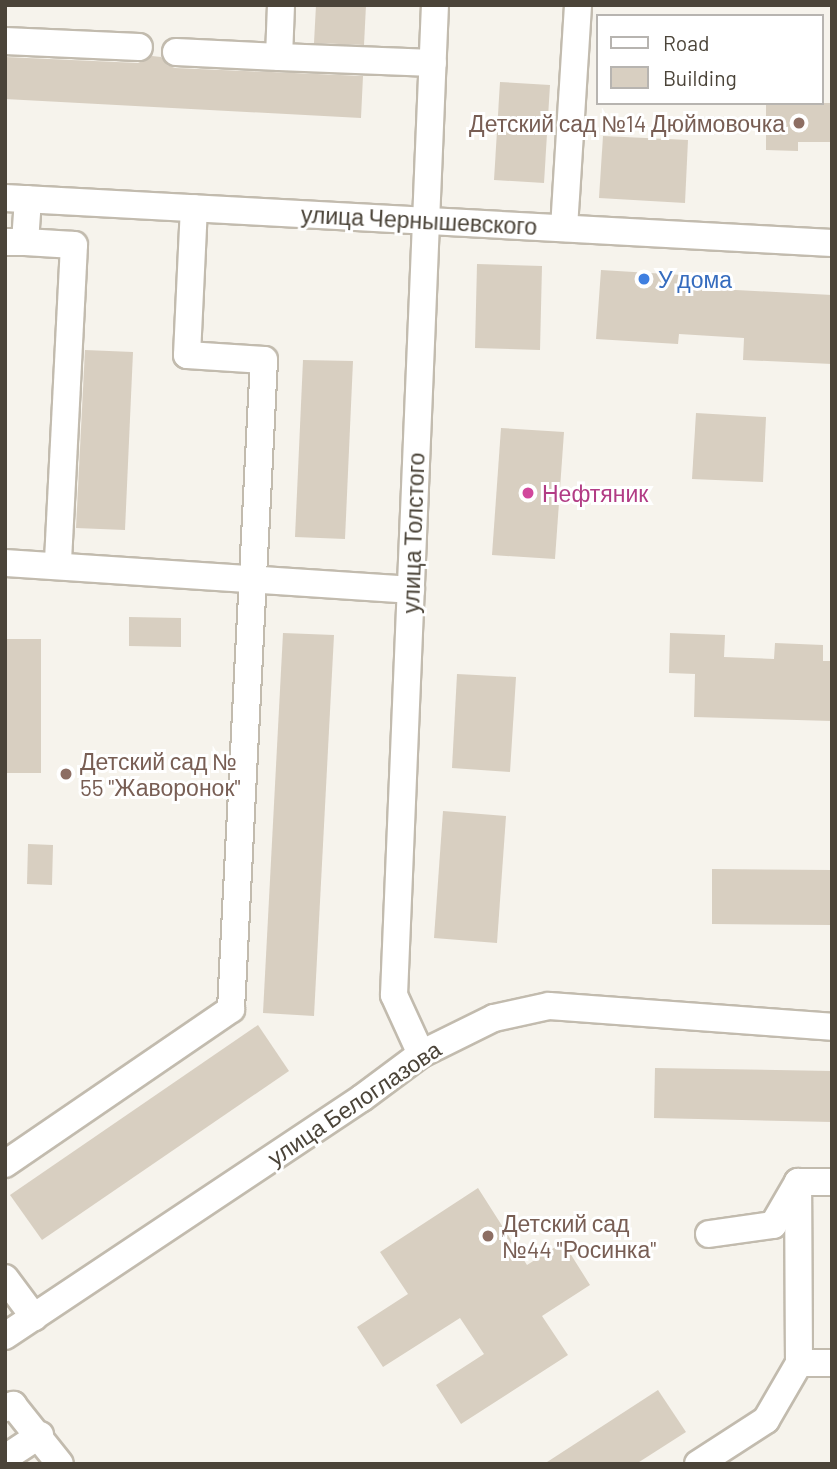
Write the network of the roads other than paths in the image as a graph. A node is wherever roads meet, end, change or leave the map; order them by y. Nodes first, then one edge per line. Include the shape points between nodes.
1 (281, 5) edge
2 (435, 5) edge
3 (578, 5) edge
4 (5, 41) edge
5 (138, 47) dead end
6 (176, 52) dead end
7 (279, 57) junction
8 (433, 63) junction
9 (17, 199) edge
10 (194, 208) junction
11 (426, 220) junction
12 (564, 228) junction
13 (15, 242) edge
14 (832, 243) edge
15 (5, 563) edge
16 (58, 566) junction
17 (253, 579) junction
18 (411, 590) junction
19 (832, 1027) edge
20 (421, 1054) junction
21 (5, 1164) edge
22 (798, 1182) junction
23 (832, 1182) edge
24 (709, 1234) dead end
25 (5, 1278) edge
26 (34, 1317) junction
27 (5, 1336) edge
28 (799, 1363) junction
29 (832, 1363) edge
30 (5, 1408) edge
31 (40, 1435) junction
32 (5, 1458) edge
33 (60, 1464) edge
34 (698, 1464) edge

1 - 7 street
2 - 8 street, улица Толстого
3 - 12 street
4 - 5 street
6 - 7 street
7 - 8 street
8 - 11 street, улица Толстого
9 - 10 street, улица Чернышевского
9 - 13 street
10 - 11 street, улица Чернышевского
10 - 17 street via 187,355 264,360
11 - 12 street, улица Чернышевского
11 - 18 street, улица Толстого
12 - 14 street, улица Чернышевского
13 - 16 street via 74,245
15 - 16 street
16 - 17 street
17 - 18 street
17 - 21 street via 231,1009
18 - 20 street, улица Толстого via 394,995
19 - 20 street, улица Белоглазова via 549,1006 494,1018
20 - 26 street, улица Белоглазова
22 - 23 street
22 - 24 street via 773,1225
22 - 28 street
25 - 26 street
26 - 27 street, улица Белоглазова
28 - 29 street
28 - 34 street via 766,1420
30 - 31 street via 13,1405
31 - 32 street
31 - 33 street

